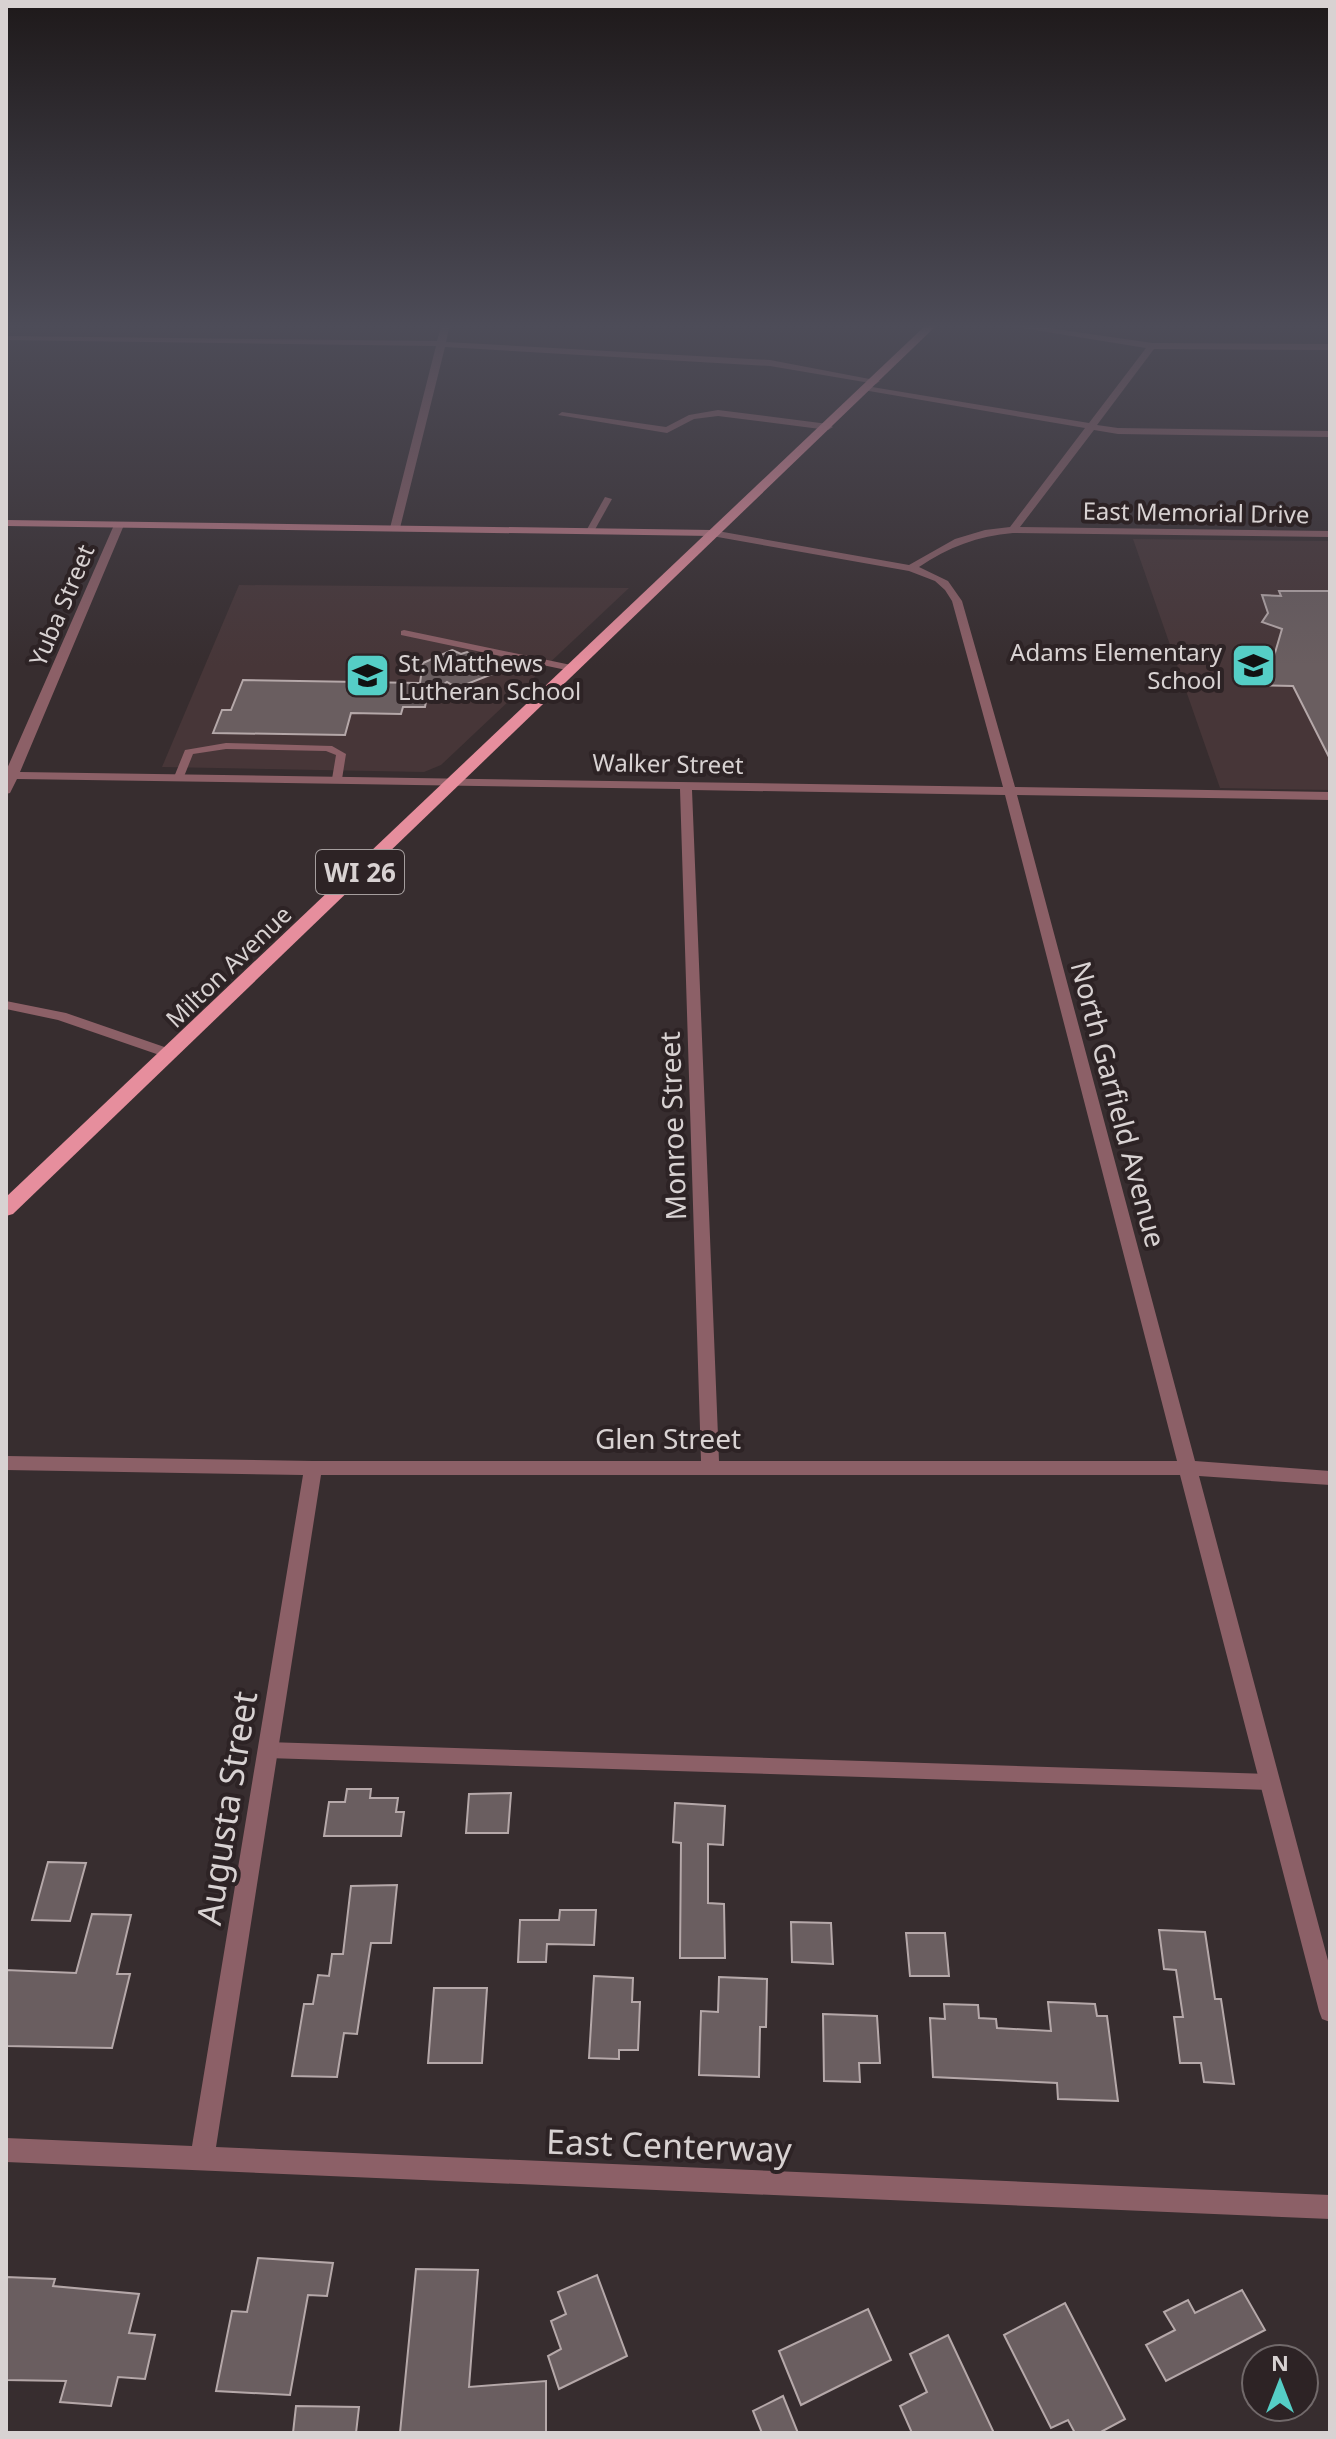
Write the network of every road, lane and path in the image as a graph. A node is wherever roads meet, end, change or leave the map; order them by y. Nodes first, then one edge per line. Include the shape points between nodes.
1 (418, 438) edge
2 (816, 438) edge
3 (1081, 438) edge
4 (608, 499) dead end
5 (6, 523) edge
6 (119, 525) junction
7 (395, 528) junction
8 (1013, 530) junction
9 (590, 531) junction
10 (712, 533) junction
11 (1330, 534) edge
12 (911, 568) junction
13 (404, 633) dead end
14 (571, 668) junction
15 (9, 775) edge
16 (179, 777) junction
17 (337, 779) junction
18 (454, 781) junction
19 (686, 785) junction
20 (6, 790) edge
21 (1010, 790) junction
22 (1330, 796) edge
23 (6, 1005) edge
24 (171, 1054) junction
25 (6, 1209) edge
26 (6, 1463) edge
27 (710, 1466) junction
28 (313, 1468) junction
29 (1188, 1468) junction
30 (1330, 1478) edge
31 (267, 1750) junction
32 (1270, 1782) junction
33 (1330, 2011) edge
34 (6, 2150) edge
35 (202, 2159) junction
36 (1330, 2207) edge

1 - 7 street
2 - 10 main road, Milton Avenue / WI 26
3 - 8 street
4 - 9 lane
5 - 6 main road
6 - 7 main road
6 - 15 street, Yuba Street
7 - 9 main road
8 - 11 street, East Memorial Drive
8 - 12 street via 958,539
9 - 10 main road
10 - 12 street
10 - 14 main road, Milton Avenue / WI 26
12 - 21 street, North Garfield Avenue via 941,578 957,601
13 - 14 lane
14 - 18 main road, Milton Avenue / WI 26
15 - 16 street, Walker Street
15 - 20 street, Yuba Street
16 - 17 street, Walker Street
16 - 17 lane via 189,752 240,746 328,748 341,754
17 - 18 street, Walker Street
18 - 19 street, Walker Street
18 - 24 main road, Milton Avenue / WI 26
19 - 21 street, Walker Street
19 - 27 street, Monroe Street
21 - 22 street, Walker Street
21 - 29 street, North Garfield Avenue
23 - 24 street via 61,1016
24 - 25 main road, Milton Avenue / WI 26
26 - 28 street, Glen Street
27 - 28 street, Glen Street
27 - 29 street, Glen Street
28 - 31 street, Augusta Street
29 - 30 street, Glen Street
29 - 32 street, North Garfield Avenue
31 - 32 lane
31 - 35 street, Augusta Street
32 - 33 street, North Garfield Avenue
34 - 35 street, East Centerway
35 - 36 street, East Centerway

